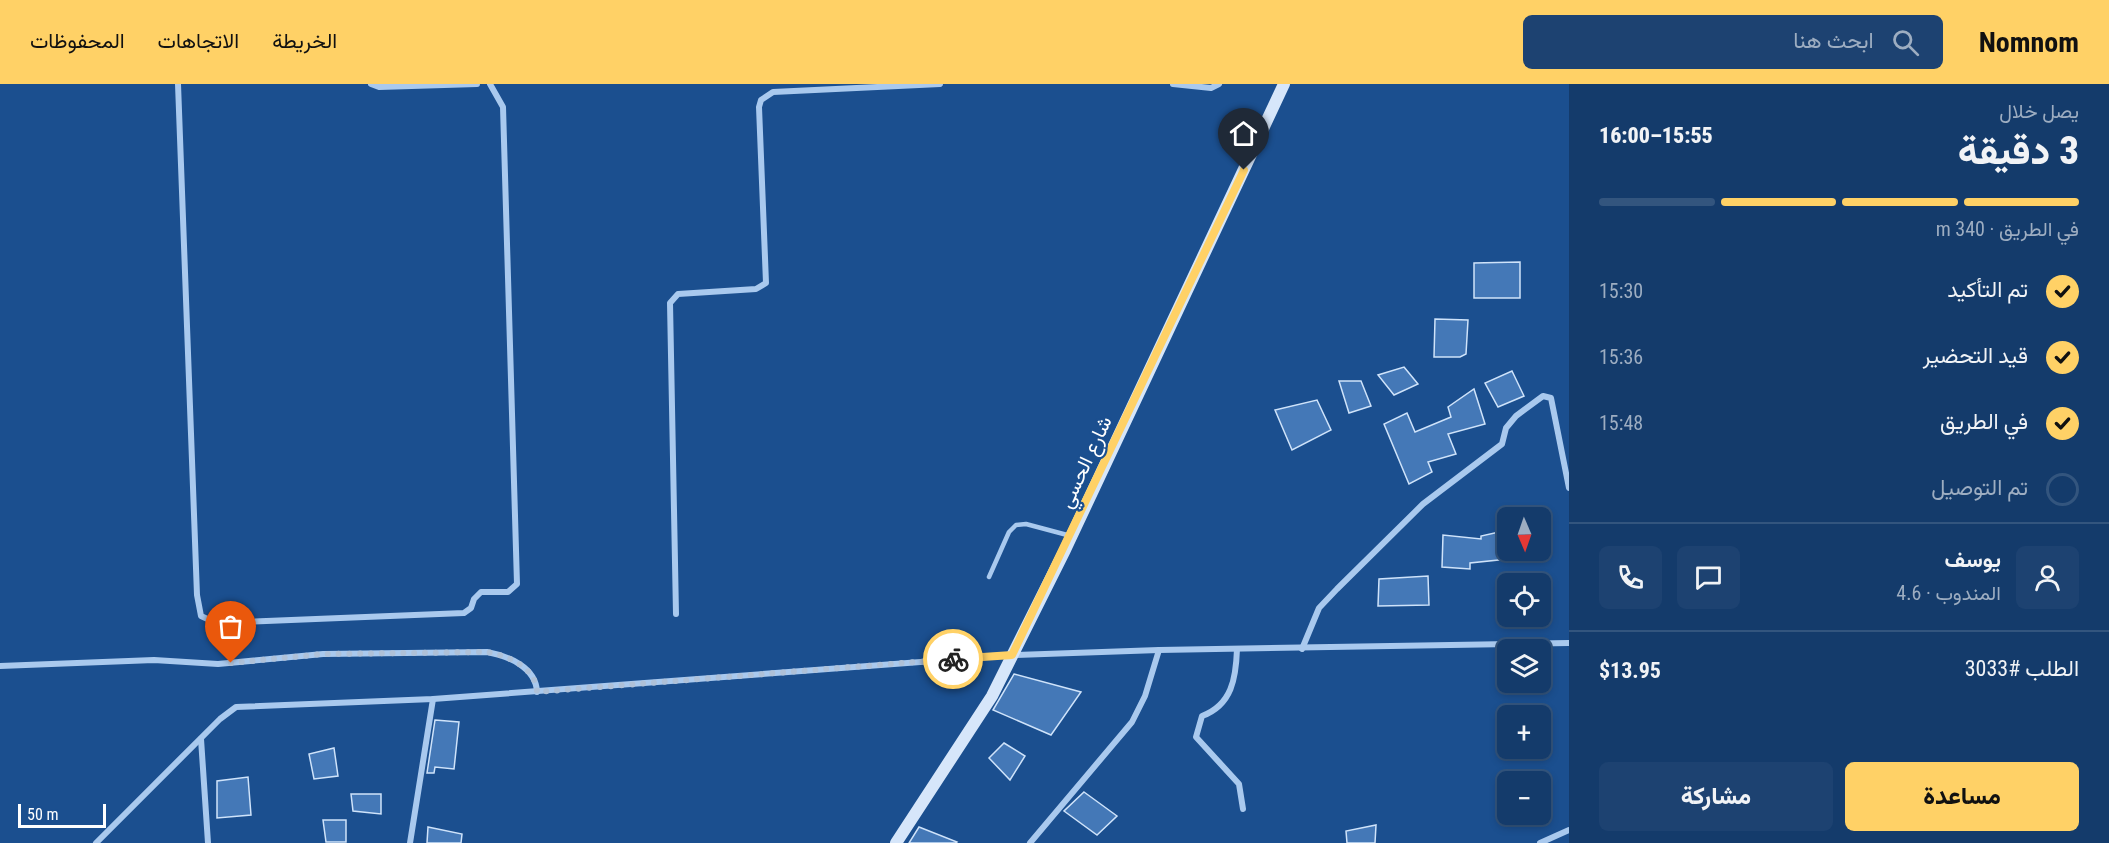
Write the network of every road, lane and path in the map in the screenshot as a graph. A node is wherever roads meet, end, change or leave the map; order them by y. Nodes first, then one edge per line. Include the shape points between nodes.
1 (178, 84) edge
2 (477, 84) edge
3 (490, 84) edge
4 (940, 84) edge
5 (1173, 84) edge
6 (1219, 84) edge
7 (1284, 84) edge
8 (373, 85) edge
9 (1569, 488) edge
10 (1071, 536) junction
11 (989, 577) dead end
12 (676, 614) dead end
13 (1569, 643) edge
14 (1237, 649) junction
15 (1302, 649) junction
16 (1159, 650) junction
17 (1012, 655) junction
18 (0, 666) edge
19 (537, 692) junction
20 (433, 699) junction
21 (201, 739) junction
22 (1243, 809) dead end
23 (1569, 830) edge
24 (96, 843) edge
25 (208, 843) edge
26 (410, 843) edge
27 (896, 843) edge
28 (1030, 843) edge
29 (1540, 843) edge

1 - 3 street via 197,595 201,616 216,622 464,613 481,592 508,592 517,584 503,107
2 - 8 street
4 - 12 street via 773,92 761,100 766,283 756,289 678,294 670,303
5 - 6 street via 1211,88
7 - 10 street, شارع الحسي
9 - 15 street via 1551,398 1543,396 1516,416 1506,428 1502,444 1423,504 1324,603
10 - 11 lane via 1016,525
10 - 17 street, شارع الحسي
13 - 15 street
14 - 15 street
14 - 16 street
14 - 22 street via 1236,678 1228,695 1214,712 1202,716 1196,736 1239,784
16 - 17 street
16 - 28 street via 1145,696 1132,722
17 - 19 street
17 - 27 street, شارع الحسي via 987,706
18 - 19 street via 154,660 218,664 323,654 487,652 525,668 537,683
19 - 20 street
20 - 21 street via 236,707
20 - 26 street
21 - 24 street
21 - 25 street
23 - 29 street

